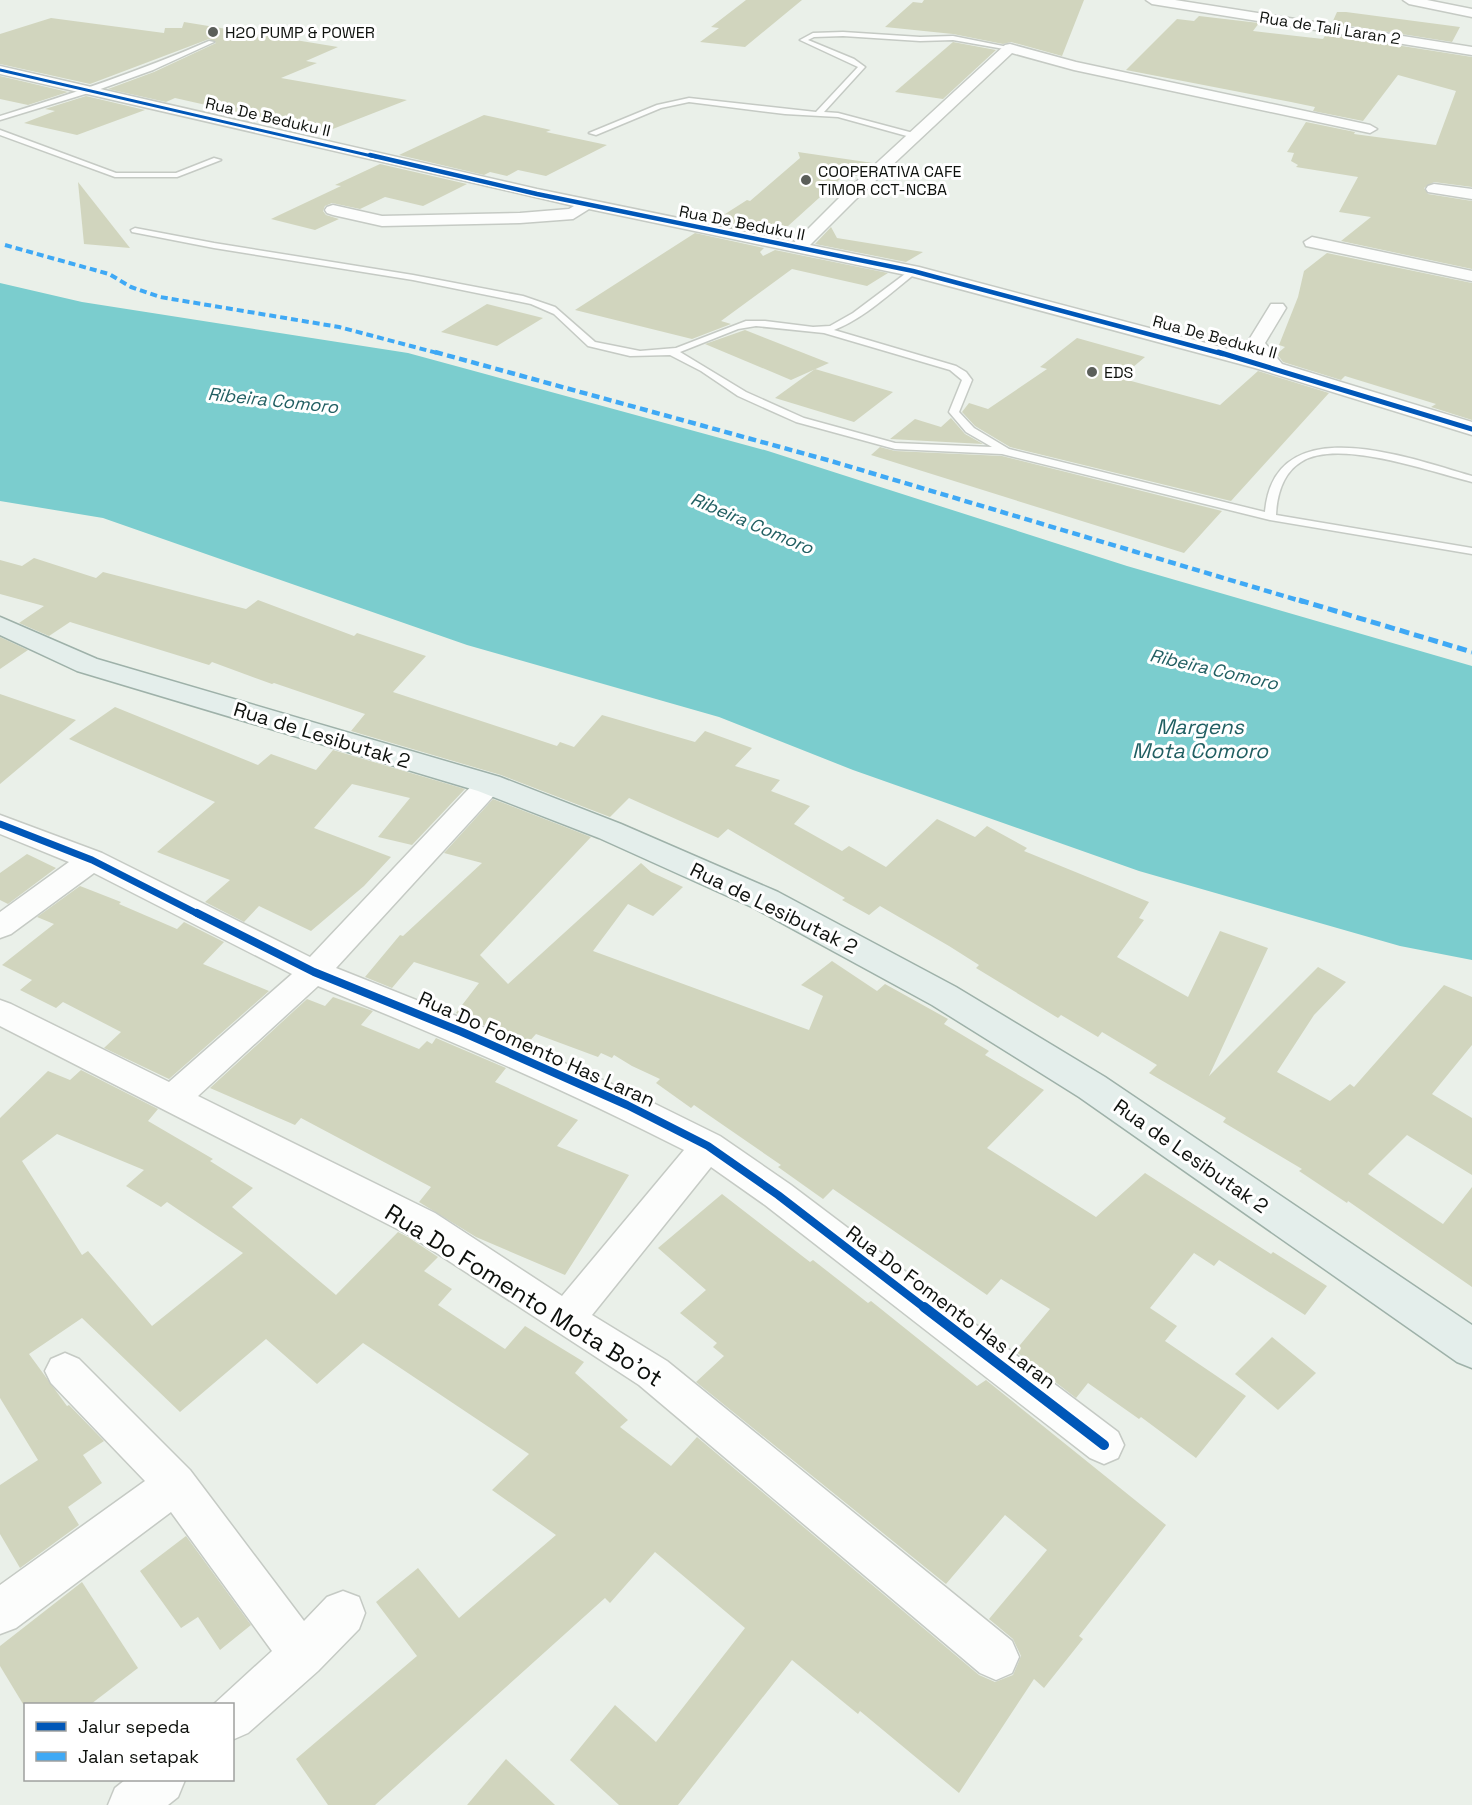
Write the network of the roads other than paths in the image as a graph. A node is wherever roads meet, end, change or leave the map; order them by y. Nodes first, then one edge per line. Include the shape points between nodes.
1 (1152, 0) edge
2 (1409, 0) edge
3 (1472, 13) edge
4 (211, 42) dead end
5 (1010, 48) junction
6 (1472, 51) edge
7 (0, 70) edge
8 (93, 90) junction
9 (819, 113) junction
10 (0, 118) edge
11 (1370, 129) dead end
12 (0, 132) edge
13 (593, 133) dead end
14 (914, 136) junction
15 (217, 160) dead end
16 (1434, 189) dead end
17 (1472, 194) edge
18 (589, 205) junction
19 (333, 210) dead end
20 (135, 230) dead end
21 (1312, 242) dead end
22 (798, 248) junction
23 (913, 271) junction
24 (1472, 276) edge
25 (1277, 308) dead end
26 (825, 330) junction
27 (670, 351) junction
28 (1275, 368) junction
29 (1472, 429) edge
30 (1005, 451) junction
31 (1472, 479) edge
32 (1270, 517) junction
33 (1472, 551) edge
34 (0, 625) edge
35 (489, 784) junction
36 (3, 829) edge
37 (92, 860) junction
38 (0, 927) edge
39 (314, 972) junction
40 (0, 1012) edge
41 (172, 1099) junction
42 (708, 1146) junction
43 (566, 1319) junction
44 (1472, 1349) edge
45 (65, 1371) dead end
46 (1104, 1445) dead end
47 (175, 1484) junction
48 (0, 1612) edge
49 (343, 1613) dead end
50 (302, 1655) junction
51 (996, 1657) dead end
52 (234, 1716) edge
53 (159, 1781) edge
54 (132, 1805) edge

1 - 6 street, Rua de Tali Laran 2
2 - 3 street
4 - 8 lane
5 - 9 lane via 953,38 813,36 803,40 862,66
5 - 11 street via 1074,66
5 - 14 street
7 - 8 street, Rua De Beduku II
8 - 10 lane
8 - 18 street, Rua De Beduku II
9 - 13 lane via 678,101
9 - 14 lane
12 - 15 lane via 115,175 177,175
14 - 22 street
16 - 17 street
18 - 19 street via 573,214 382,221
18 - 22 street, Rua De Beduku II
20 - 27 lane via 518,299 561,314 588,344 657,354
21 - 24 street
22 - 23 street, Rua De Beduku II
23 - 26 lane via 841,325
23 - 28 street, Rua De Beduku II
25 - 28 street via 1256,343
26 - 27 lane via 745,324
26 - 30 lane via 963,374 967,380 954,412 970,430
27 - 30 lane via 741,394 800,420 896,446
28 - 29 street, Rua De Beduku II
30 - 32 lane
31 - 32 lane via 1388,457 1330,450 1303,456 1282,474 1271,496
32 - 33 lane
34 - 35 main road, Rua de Lesibutak 2 via 87,665
35 - 39 street
35 - 44 main road, Rua de Lesibutak 2 via 610,831 766,900 944,996 1092,1087
36 - 37 street, Rua Do Fomento Has Laran
37 - 38 street
37 - 39 street, Rua Do Fomento Has Laran
39 - 41 street
39 - 42 street, Rua Do Fomento Has Laran via 524,1059
40 - 41 street, Rua Do Fomento Mota Bo’ot
41 - 43 street, Rua Do Fomento Mota Bo’ot via 422,1224
42 - 43 street
42 - 46 street, Rua Do Fomento Has Laran via 778,1195
43 - 51 street, Rua Do Fomento Mota Bo’ot via 653,1373
45 - 47 street
47 - 48 street
47 - 50 street
49 - 50 street
50 - 52 street
53 - 54 street

